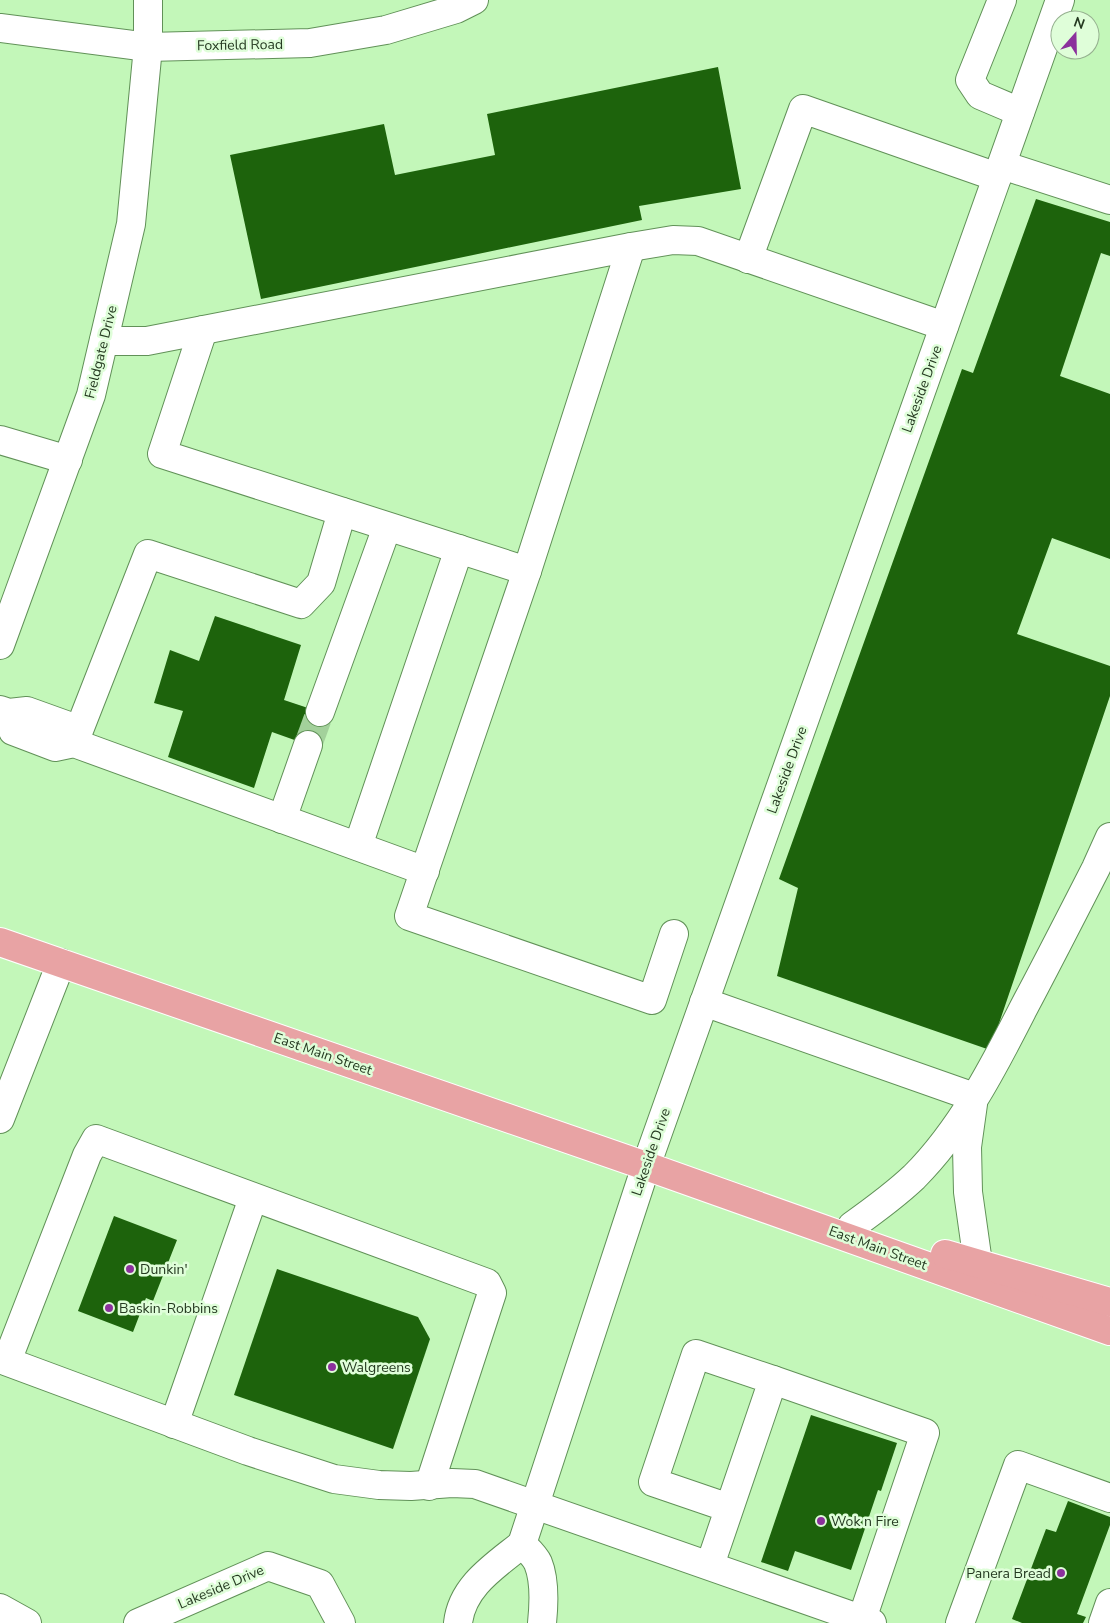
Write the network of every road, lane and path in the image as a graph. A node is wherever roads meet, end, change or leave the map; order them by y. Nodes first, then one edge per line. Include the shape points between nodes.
1 (148, 0) edge
2 (474, 0) edge
3 (1002, 0) edge
4 (1060, 0) edge
5 (0, 28) edge
6 (148, 46) junction
7 (1020, 112) junction
8 (999, 171) junction
9 (1110, 200) edge
10 (631, 247) junction
11 (748, 259) junction
12 (944, 326) junction
13 (203, 330) junction
14 (104, 341) junction
15 (0, 440) edge
16 (68, 460) junction
17 (342, 512) junction
18 (387, 526) junction
19 (459, 549) junction
20 (527, 571) junction
21 (0, 645) edge
22 (5, 711) edge
23 (320, 712) tunnel mouth
24 (74, 742) junction
25 (308, 745) tunnel mouth
26 (282, 819) junction
27 (1110, 837) edge
28 (358, 846) junction
29 (425, 871) junction
30 (674, 934) dead end
31 (0, 942) edge
32 (61, 964) junction
33 (704, 1002) junction
34 (974, 1097) junction
35 (0, 1119) edge
36 (646, 1166) junction
37 (253, 1198) junction
38 (852, 1226) junction
39 (978, 1263) junction
40 (1110, 1302) edge
41 (1110, 1330) edge
42 (4, 1360) edge
43 (772, 1380) junction
44 (174, 1424) junction
45 (428, 1486) junction
46 (1110, 1498) edge
47 (535, 1504) junction
48 (729, 1508) junction
49 (522, 1544) junction
50 (710, 1565) junction
51 (1110, 1603) edge
52 (0, 1608) edge
53 (867, 1621) edge
54 (27, 1623) edge
55 (138, 1623) edge
56 (341, 1623) edge
57 (458, 1623) edge
58 (542, 1623) edge
59 (960, 1623) edge
60 (1103, 1623) edge

1 - 6 street, Fieldgate Drive
2 - 6 street, Foxfield Road via 456,9 386,30 310,43
3 - 7 street via 970,80 980,95
4 - 7 street, Lakeside Drive
5 - 6 street, Foxfield Road
6 - 14 street, Fieldgate Drive via 131,224
7 - 8 street, Lakeside Drive
8 - 9 street
8 - 11 street via 803,109
8 - 12 street, Lakeside Drive
10 - 11 street via 673,240 698,241
10 - 13 street
10 - 20 street
11 - 12 street
12 - 33 street, Lakeside Drive
13 - 14 street via 147,341
13 - 17 street via 162,454
14 - 16 street, Fieldgate Drive via 92,395
15 - 16 street
16 - 21 street, Fieldgate Drive
17 - 18 street
17 - 24 street via 322,583 301,604 148,554
18 - 19 street
18 - 23 street
19 - 20 street
19 - 28 street
20 - 29 street
22 - 24 street via 27,711 66,726
24 - 26 street
25 - 26 street
26 - 28 street
27 - 34 street via 995,1064
28 - 29 street
29 - 30 street via 409,916 652,1000
31 - 32 main road, East Main Street
32 - 35 street
32 - 36 main road, East Main Street
33 - 34 street
33 - 36 street, Lakeside Drive
34 - 38 street via 915,1176
34 - 39 street via 967,1147 968,1192
36 - 38 main road, East Main Street
36 - 41 main road, East Main Street
36 - 47 street, Lakeside Drive
37 - 42 street via 96,1139
37 - 44 street
37 - 45 street via 487,1283 492,1293
38 - 39 main road, East Main Street
39 - 40 main road, East Main Street
42 - 44 street
43 - 48 street
43 - 48 street via 696,1354 653,1482
43 - 53 street via 926,1433
44 - 45 street via 334,1479 379,1485
45 - 47 street via 474,1484
46 - 59 street via 1018,1465
47 - 49 street, Lakeside Drive
47 - 50 street
48 - 50 street
49 - 57 street via 485,1573 471,1589
49 - 58 street via 537,1561 541,1575
50 - 53 street
51 - 60 street
52 - 54 street
55 - 56 street, Lakeside Drive via 268,1566 320,1584

